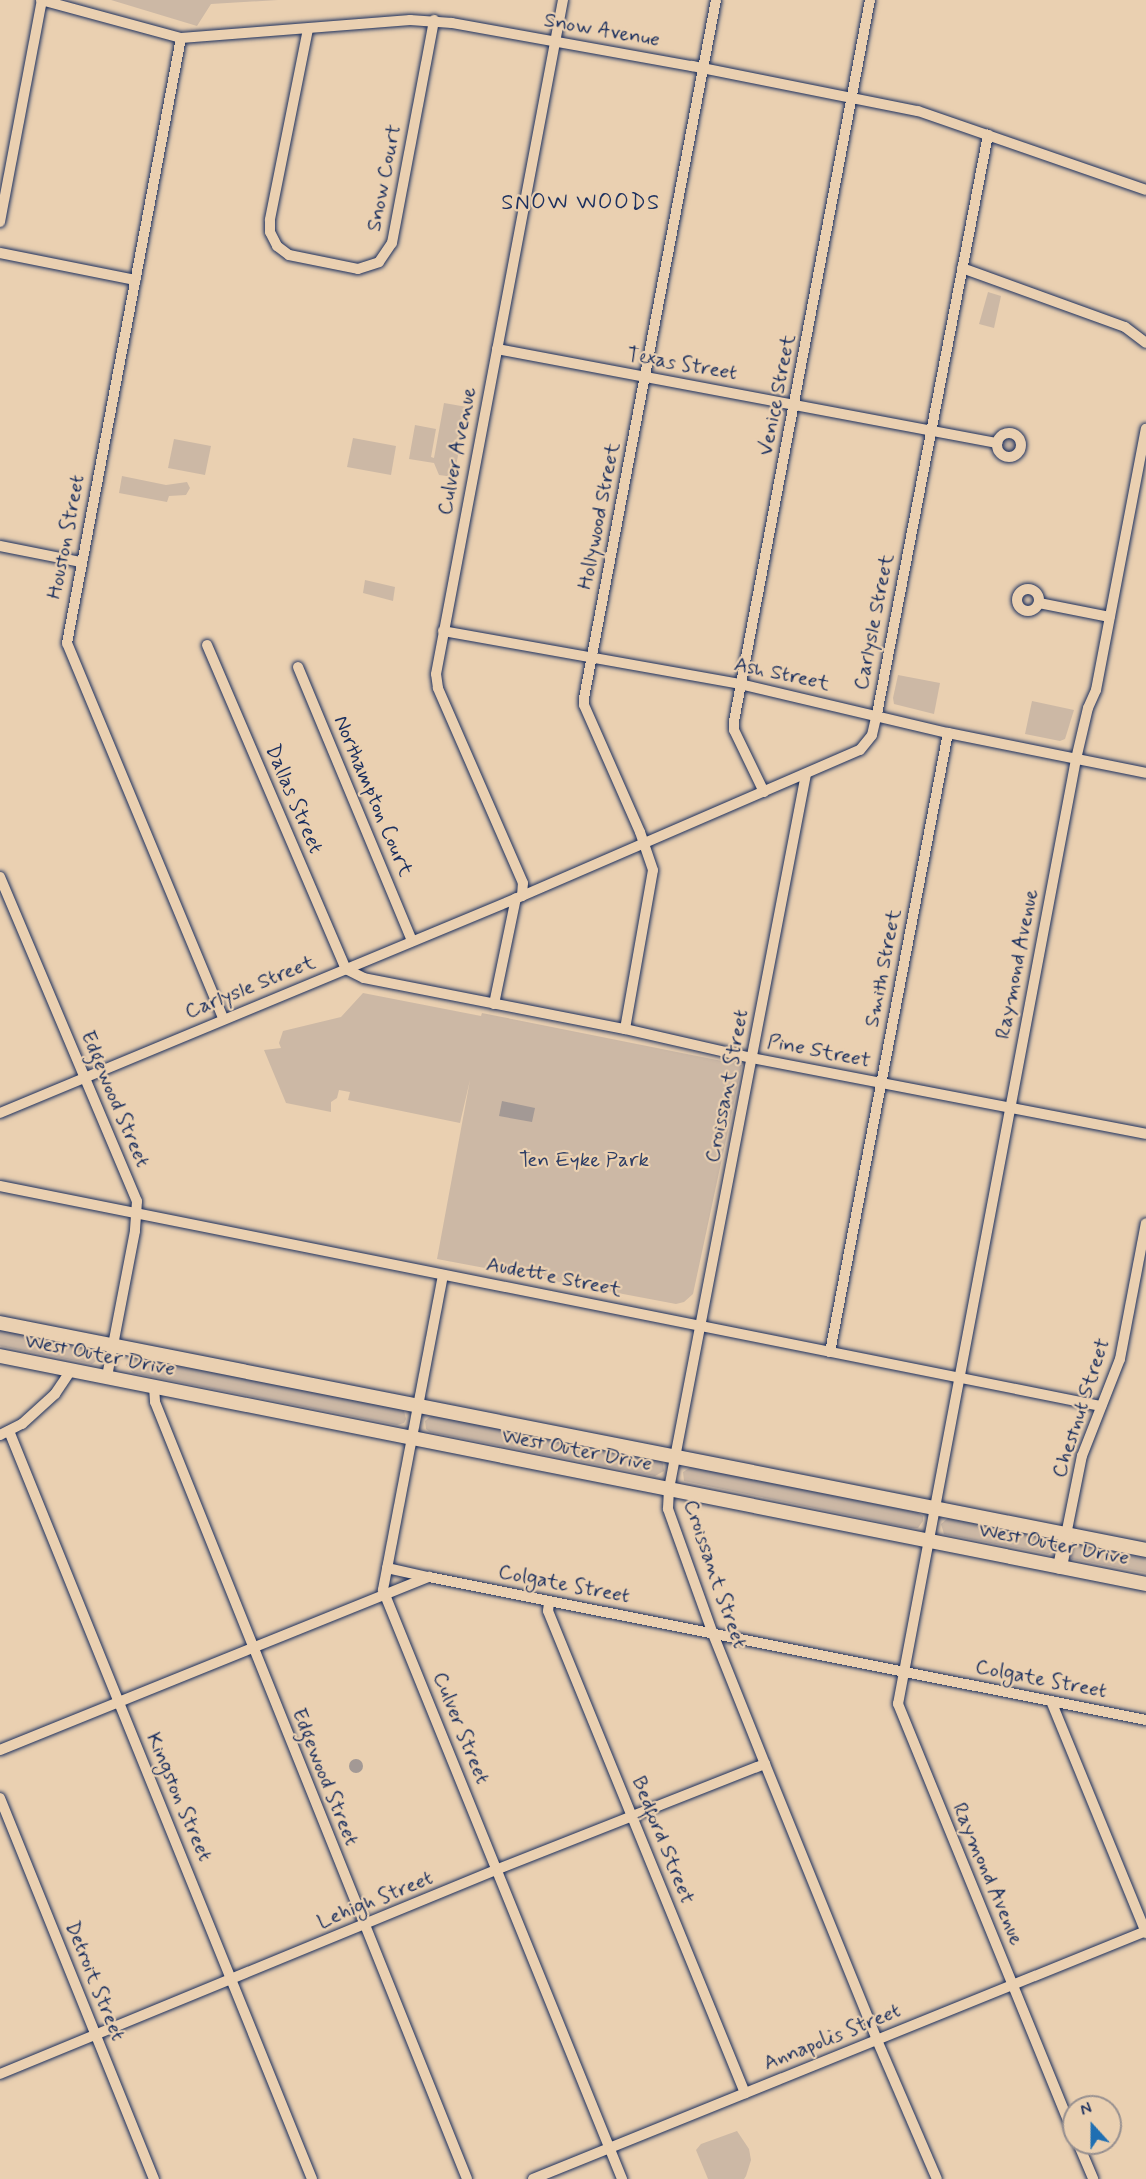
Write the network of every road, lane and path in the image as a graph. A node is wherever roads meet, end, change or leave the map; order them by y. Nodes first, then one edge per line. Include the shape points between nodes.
1 (41, 0) edge
2 (563, 0) edge
3 (716, 0) edge
4 (870, 0) edge
5 (434, 20) junction
6 (308, 29) junction
7 (181, 38) junction
8 (555, 42) junction
9 (704, 68) junction
10 (852, 98) junction
11 (988, 135) junction
12 (1146, 190) edge
13 (0, 222) edge
14 (0, 254) edge
15 (962, 268) junction
16 (135, 279) junction
17 (1146, 343) edge
18 (497, 350) junction
19 (645, 378) junction
20 (795, 404) junction
21 (1146, 429) edge
22 (931, 431) junction
23 (998, 443) dead end
24 (0, 546) edge
25 (81, 562) junction
26 (1039, 603) dead end
27 (1110, 617) junction
28 (443, 631) junction
29 (207, 645) dead end
30 (592, 659) junction
31 (298, 667) dead end
32 (740, 684) junction
33 (877, 714) junction
34 (948, 733) junction
35 (1076, 759) junction
36 (1146, 773) edge
37 (806, 774) junction
38 (764, 792) junction
39 (644, 842) junction
40 (0, 877) edge
41 (519, 897) junction
42 (412, 941) junction
43 (346, 969) junction
44 (494, 1004) junction
45 (224, 1018) junction
46 (625, 1029) junction
47 (752, 1058) junction
48 (85, 1077) junction
49 (881, 1083) junction
50 (1010, 1109) junction
51 (0, 1113) edge
52 (1146, 1134) edge
53 (0, 1186) edge
54 (137, 1212) junction
55 (1146, 1223) edge
56 (443, 1275) junction
57 (0, 1323) edge
58 (702, 1326) junction
59 (112, 1345) junction
60 (830, 1352) junction
61 (0, 1356) edge
62 (71, 1370) junction
63 (107, 1377) junction
64 (959, 1378) junction
65 (154, 1387) junction
66 (417, 1406) junction
67 (1101, 1406) junction
68 (4, 1433) edge
69 (412, 1437) junction
70 (676, 1457) junction
71 (669, 1490) junction
72 (934, 1509) junction
73 (1066, 1535) junction
74 (928, 1541) junction
75 (1146, 1550) edge
76 (1060, 1567) junction
77 (387, 1568) junction
78 (429, 1577) junction
79 (1146, 1584) edge
80 (385, 1594) junction
81 (549, 1602) junction
82 (713, 1634) junction
83 (253, 1650) junction
84 (902, 1672) junction
85 (1051, 1701) junction
86 (118, 1704) junction
87 (1146, 1720) edge
88 (0, 1750) edge
89 (765, 1764) junction
90 (0, 1798) edge
91 (633, 1818) junction
92 (498, 1869) junction
93 (363, 1925) junction
94 (1146, 1932) edge
95 (233, 1979) junction
96 (1012, 1985) junction
97 (96, 2035) junction
98 (877, 2040) junction
99 (0, 2073) edge
100 (745, 2093) junction
101 (1062, 2106) edge
102 (609, 2148) junction
103 (1083, 2155) edge
104 (154, 2179) edge
105 (312, 2179) edge
106 (467, 2179) edge
107 (533, 2179) edge
108 (622, 2179) edge
109 (937, 2179) edge
110 (1094, 2179) edge

1 - 7 street, Snow Avenue
1 - 13 street
2 - 8 street, Culver Avenue
3 - 9 street, Hollywood Street
4 - 10 street, Venice Street
5 - 6 street, Snow Avenue
5 - 6 street, Snow Court via 392,243 379,262 358,269 289,255 277,246 270,232
5 - 8 street, Snow Avenue
6 - 7 street, Snow Avenue
7 - 16 street, Houston Street
8 - 9 street, Snow Avenue
8 - 18 street, Culver Avenue
9 - 10 street, Snow Avenue
9 - 19 street, Hollywood Street
10 - 11 street, Snow Avenue via 918,111
10 - 20 street, Venice Street
11 - 12 street, Snow Avenue
11 - 15 street, Carlysle Street
14 - 16 street
15 - 17 street via 1125,327
15 - 22 street, Carlysle Street
16 - 25 street, Houston Street
18 - 19 street, Texas Street
18 - 28 street, Culver Avenue
19 - 20 street, Texas Street
19 - 30 street, Hollywood Street
20 - 22 street, Texas Street
20 - 32 street, Venice Street
21 - 27 street, Raymond Avenue
22 - 23 street, Texas Street
22 - 33 street, Carlysle Street
24 - 25 street
25 - 45 street, Houston Street via 67,646
26 - 27 street
27 - 35 street, Raymond Avenue via 1096,690
28 - 30 street, Ash Street
28 - 41 street, Culver Avenue via 436,674 438,688 523,883
29 - 43 street, Dallas Street
30 - 32 street, Ash Street
30 - 39 street, Hollywood Street via 584,705
31 - 42 street, Northampton Court
32 - 33 street, Ash Street
32 - 38 street, Venice Street via 734,730
33 - 34 street, Ash Street
33 - 37 street, Carlysle Street via 872,735 860,750
34 - 35 street, Ash Street
34 - 49 street, Smith Street
35 - 36 street, Ash Street
35 - 50 street, Raymond Avenue
37 - 38 street, Carlysle Street
37 - 47 street, Croissant Street
38 - 39 street, Carlysle Street
39 - 41 street, Carlysle Street
39 - 46 street, Hollywood Street via 653,878
40 - 48 street, Edgewood Street
41 - 42 street, Carlysle Street
41 - 44 street, Culver Avenue
42 - 43 street, Carlysle Street
43 - 44 street, Pine Street via 364,978
43 - 45 street, Carlysle Street
44 - 46 street, Pine Street
45 - 48 street, Carlysle Street
46 - 47 street, Pine Street
47 - 49 street, Pine Street
47 - 58 street, Croissant Street
48 - 51 street, Carlysle Street
48 - 54 street, Edgewood Street via 137,1201
49 - 50 street, Pine Street
49 - 60 street, Smith Street
50 - 52 street, Pine Street
50 - 64 street, Raymond Avenue
53 - 54 street, Audette Street
54 - 56 street, Audette Street
54 - 59 street, Edgewood Street
55 - 67 street, Chestnut Street via 1120,1359
56 - 58 street, Audette Street
56 - 66 street, Culver Street
57 - 59 main road, West Outer Drive
58 - 60 street, Audette Street
58 - 70 street, Croissant Street
59 - 63 street, Edgewood Street
59 - 66 main road, West Outer Drive
60 - 64 street, Audette Street
61 - 62 main road, West Outer Drive
62 - 63 main road, West Outer Drive
62 - 68 street via 55,1394 22,1424
63 - 65 main road, West Outer Drive
64 - 67 street, Audette Street
64 - 72 street, Raymond Avenue
65 - 69 main road, West Outer Drive
65 - 83 street, Edgewood Street via 155,1402
66 - 69 street, Culver Street
66 - 70 main road, West Outer Drive
67 - 73 street, Chestnut Street via 1082,1456
68 - 86 street, Kingston Street
69 - 71 main road, West Outer Drive
69 - 77 street, Culver Street
70 - 71 street, Croissant Street
70 - 72 main road, West Outer Drive
71 - 74 main road, West Outer Drive
71 - 82 street, Croissant Street via 668,1509
72 - 73 main road, West Outer Drive
72 - 74 street, Raymond Avenue
73 - 75 main road, West Outer Drive
73 - 76 main road
74 - 76 main road, West Outer Drive
74 - 84 street, Raymond Avenue
76 - 79 main road, West Outer Drive
77 - 78 street, Colgate Street
77 - 80 street, Culver Street
78 - 80 street
78 - 81 street, Colgate Street
80 - 83 street
80 - 92 street, Culver Street
81 - 82 street, Colgate Street
81 - 91 street, Bedford Street via 548,1611
82 - 84 street, Colgate Street
82 - 89 street, Croissant Street
83 - 86 street
83 - 93 street, Edgewood Street
84 - 85 street, Colgate Street
84 - 96 street, Raymond Avenue via 898,1707
85 - 87 street, Colgate Street
85 - 94 street
86 - 88 street
86 - 95 street, Kingston Street
89 - 91 street, Lehigh Street
89 - 98 street, Croissant Street
90 - 97 street, Detroit Street
91 - 92 street, Lehigh Street
91 - 100 street, Bedford Street
92 - 93 street, Lehigh Street
92 - 102 street, Culver Street
93 - 95 street, Lehigh Street
93 - 106 street, Edgewood Street
94 - 96 street, Annapolis Street
95 - 97 street, Lehigh Street
95 - 105 street, Kingston Street
96 - 98 street, Annapolis Street
96 - 101 street, Raymond Avenue
97 - 99 street, Lehigh Street
97 - 104 street, Detroit Street
98 - 100 street, Annapolis Street
98 - 109 street, Croissant Street
100 - 102 street, Annapolis Street
102 - 107 street, Annapolis Street
102 - 108 street, Culver Street
103 - 110 street

